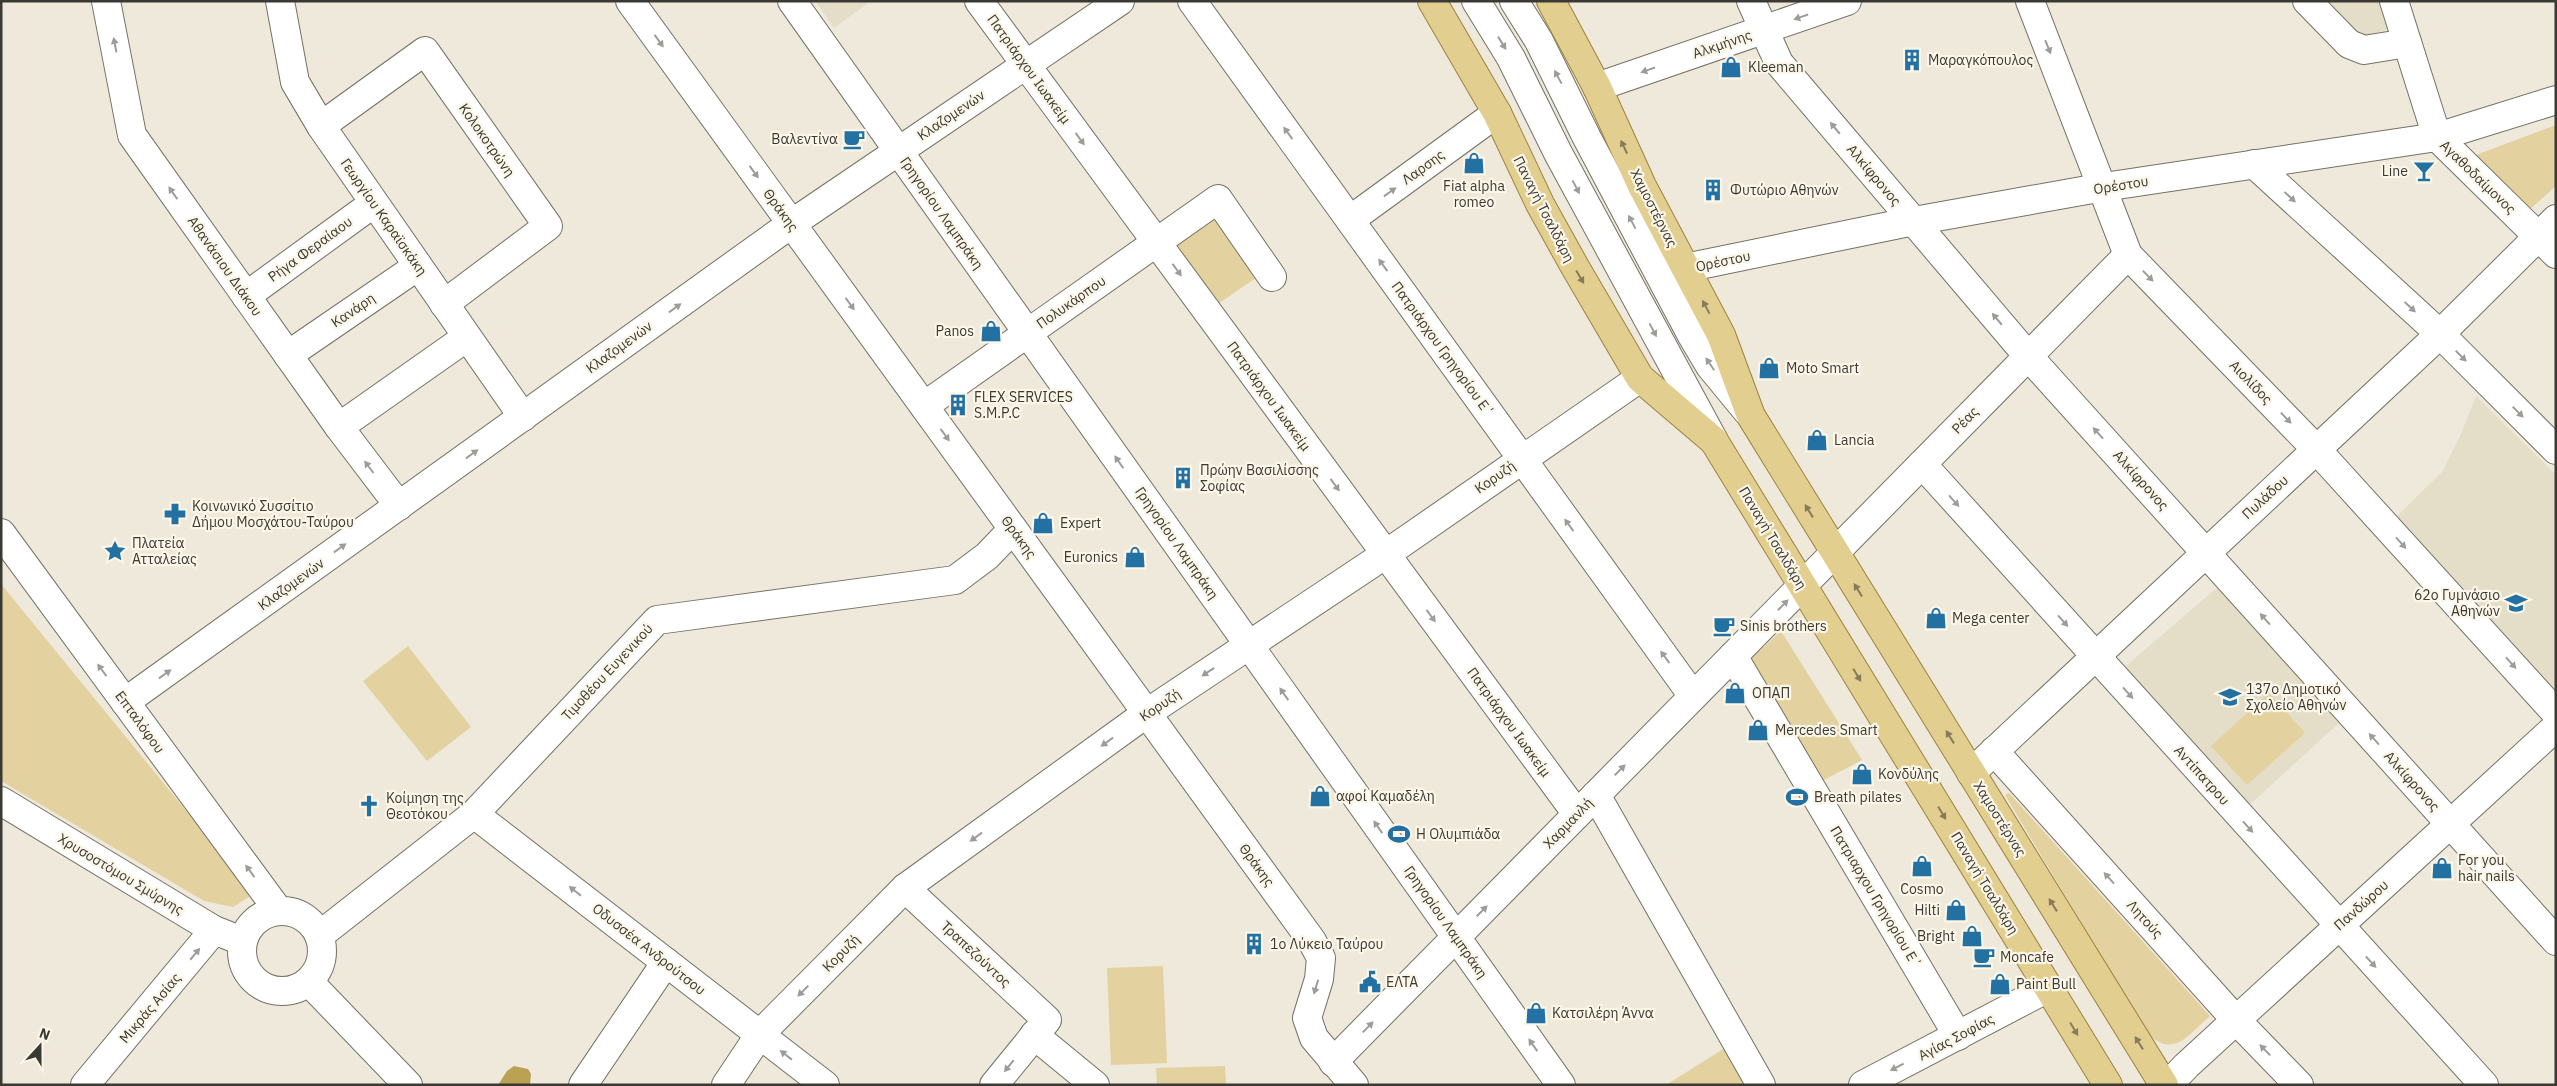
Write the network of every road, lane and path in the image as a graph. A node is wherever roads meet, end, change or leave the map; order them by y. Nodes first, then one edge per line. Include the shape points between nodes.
1 (106, 1) edge
2 (280, 1) edge
3 (630, 1) edge
4 (792, 1) edge
5 (979, 1) edge
6 (1120, 1) edge
7 (1192, 1) edge
8 (1432, 1) edge
9 (1476, 1) edge
10 (1514, 1) edge
11 (1552, 1) edge
12 (1751, 1) edge
13 (1847, 1) edge
14 (2030, 1) edge
15 (2307, 1) edge
16 (2394, 1) edge
17 (1763, 30) junction
18 (2407, 43) junction
19 (1026, 65) junction
20 (1597, 88) junction
21 (2556, 100) edge
22 (1497, 113) junction
23 (321, 126) junction
24 (2437, 137) junction
25 (898, 151) junction
26 (2254, 164) junction
27 (2104, 187) junction
28 (374, 203) junction
29 (1350, 220) junction
30 (1914, 221) junction
31 (791, 224) junction
32 (2550, 236) edge
33 (1156, 242) junction
34 (2128, 255) junction
35 (418, 266) junction
36 (1685, 268) junction
37 (1272, 277) dead end
38 (246, 296) junction
39 (444, 304) junction
40 (1027, 332) junction
41 (2440, 334) junction
42 (467, 337) junction
43 (288, 355) junction
44 (2028, 356) junction
45 (1640, 378) junction
46 (924, 406) junction
47 (1751, 416) junction
48 (523, 417) junction
49 (339, 427) junction
50 (1714, 441) junction
51 (2316, 449) junction
52 (2556, 450) edge
53 (1521, 458) junction
54 (1922, 464) junction
55 (399, 506) junction
56 (1013, 529) junction
57 (1, 533) edge
58 (1835, 553) junction
59 (2206, 553) junction
60 (1386, 554) junction
61 (1802, 585) junction
62 (1249, 645) junction
63 (1733, 656) junction
64 (2095, 657) junction
65 (1693, 696) junction
66 (126, 702) junction
67 (1147, 713) junction
68 (2556, 713) edge
69 (2556, 727) edge
70 (1994, 751) junction
71 (1971, 773) junction
72 (1596, 795) junction
73 (1, 801) edge
74 (474, 814) junction
75 (1577, 814) junction
76 (2450, 823) junction
77 (905, 888) junction
78 (278, 910) junction
79 (2338, 926) junction
80 (214, 930) junction
81 (320, 935) junction
82 (1456, 937) junction
83 (242, 941) junction
84 (2556, 941) edge
85 (666, 962) junction
86 (309, 982) junction
87 (2048, 988) junction
88 (2236, 1020) junction
89 (1040, 1027) junction
90 (760, 1034) junction
91 (1958, 1036) junction
92 (1334, 1062) junction
93 (85, 1085) edge
94 (408, 1085) edge
95 (583, 1085) edge
96 (726, 1085) edge
97 (825, 1085) edge
98 (994, 1085) edge
99 (1095, 1085) edge
100 (1354, 1085) edge
101 (1561, 1085) edge
102 (1761, 1085) edge
103 (1863, 1085) edge
104 (2108, 1085) edge
105 (2166, 1085) edge
106 (2299, 1085) edge
107 (2484, 1085) edge

38 -> 1 street, Αθανάσιου Διάκου via 132,135
2 - 23 street, Γεωργίου Καραϊσκάκη via 295,82
3 -> 31 street, Θράκης
4 - 25 street, Γρηγορίου Λαμπράκη
5 - 19 street, Πατριάρχου Ιωακείμ
6 - 19 street, Κλαζομενών
29 -> 7 street, Πατριάρχου Γρηγορίου Ε΄
8 - 22 main road, Παναγή Τσαλδάρη
9 -> 50 street via 1512,58 1558,153
47 -> 10 street via 1710,366 1691,334 1539,41
11 - 20 main road, Χαμοστέρνας
12 - 17 street, Αλκίφρονος
13 -> 17 street, Αλκμήνης
14 -> 27 street, Αιολίδος
15 - 18 street via 2348,44 2364,50
16 - 18 street, Αγαθοδαίμονος
17 -> 20 street, Αλκμήνης
30 -> 17 street, Αλκίφρονος via 1779,63
18 - 24 street, Αγαθοδαίμονος
19 - 25 street, Κλαζομενών
19 -> 33 street, Πατριάρχου Ιωακείμ
36 -> 20 main road, Χαμοστέρνας via 1642,186
21 - 24 street, Ορέστου
29 -> 22 street, Λαρσης
22 -> 45 main road, Παναγή Τσαλδάρη via 1544,211
23 - 28 street, Γεωργίου Καραϊσκάκη
23 - 39 street, Κολοκοτρώνη via 425,51 543,218 548,226
24 - 26 street, Ορέστου
24 - 32 street, Αγαθοδαίμονος
25 - 31 street, Κλαζομενών
25 - 40 street, Γρηγορίου Λαμπράκη
26 - 27 street, Ορέστου
26 -> 41 street
27 - 30 street, Ορέστου
27 - 34 street, Αιολίδος
28 - 35 street, Γεωργίου Καραϊσκάκη
28 - 38 street, Ρήγα Φεραίαου
53 -> 29 street, Πατριάρχου Γρηγορίου Ε΄
30 - 36 street, Ορέστου
44 -> 30 street, Αλκίφρονος
31 -> 46 street, Θράκης
48 -> 31 street, Κλαζομενών
32 - 41 street, Πυλάδου
33 - 37 street, Πολυκάρπου via 1218,199
33 - 40 street, Πολυκάρπου
33 -> 60 street, Πατριάρχου Ιωακείμ
34 - 44 street, Ρέας
34 -> 51 street, Αιολίδος
35 - 39 street, Γεωργίου Καραϊσκάκη
35 - 43 street, Κανάρη
47 -> 36 main road, Χαμοστέρνας via 1721,335
38 - 43 street, Αθανάσιου Διάκου
39 - 42 street, Γεωργίου Καραϊσκάκη
40 - 46 street, Πολυκάρπου
62 -> 40 street, Γρηγορίου Λαμπράκη
41 - 51 street, Πυλάδου
41 -> 52 street
42 - 48 street, Γεωργίου Καραϊσκάκη
42 - 49 street
43 - 49 street, Αθανάσιου Διάκου
44 - 54 street, Ρέας
59 -> 44 street, Αλκίφρονος
45 - 50 main road, Παναγή Τσαλδάρη
45 - 53 street, Κορυζή
46 -> 56 street, Θράκης
58 -> 47 main road, Χαμοστέρνας
55 -> 48 street, Κλαζομενών
55 -> 49 street, Αθανάσιου Διάκου
50 - 61 main road, Παναγή Τσαλδάρη
51 - 59 street, Πυλάδου
51 -> 68 street, Αιολίδος
53 - 60 street, Κορυζή
65 -> 53 street, Πατριάρχου Γρηγορίου Ε΄
54 - 58 street, Ρέας
54 -> 64 street, Αντίπατρου
66 -> 55 street, Κλαζομενών
56 - 67 street, Θράκης
56 - 74 street, Τιμοθέου Ευγενικού via 987,556 955,580 657,620
66 -> 57 street, Επταλόφου
58 - 61 street, Ρέας
71 -> 58 main road, Χαμοστέρνας
59 - 64 street, Πυλάδου
76 -> 59 street, Αλκίφρονος
60 - 62 street, Κορυζή
60 -> 75 street, Πατριάρχου Ιωακείμ
63 -> 61 street, Χαρμανλή
61 -> 87 main road, Παναγή Τσαλδάρη
62 -> 67 street, Κορυζή
82 -> 62 street, Γρηγορίου Λαμπράκη
63 - 65 street, Χαρμανλή
63 - 91 street, Πατριαρχου Γρηγορίου Ε΄
64 - 70 street, Πυλάδου
64 -> 79 street, Αντίπατρου
72 -> 65 street, Χαρμανλή
78 -> 66 street, Επταλόφου
67 -> 77 street, Κορυζή
67 -> 92 street, Θράκης via 1312,941 1321,958 1319,979 1307,1018 1314,1038
69 - 76 street, Πανδώρου
70 - 71 street, Πυλάδου
88 -> 70 street, Λητούς
105 -> 71 main road, Χαμοστέρνας
72 - 75 street, Χαρμανλή
72 - 102 street
73 - 80 street, Χρυσοστόμου Σμύρνης
74 - 81 street, Τιμοθέου Ευγενικού
85 -> 74 street, Οδυσσέα Ανδρούτσου
82 -> 75 street, Χαρμανλή
76 - 79 street, Πανδώρου
76 - 84 street, Αλκίφρονος
77 - 89 street, Τραπεζούντος
77 -> 90 street, Κορυζή
78 - 81 street via 303,916
78 - 83 street via 256,920
79 - 88 street, Πανδώρου
79 -> 107 street, Αντίπατρου
80 - 83 street, Χρυσοστόμου Σμύρνης
93 -> 80 street, Μικράς Ασίας
81 - 86 street via 322,960
92 -> 82 street, Χαρμανλή
101 -> 82 street, Γρηγορίου Λαμπράκη
83 - 86 street via 246,970 268,989 289,990
85 - 90 street, Οδυσσέα Ανδρούτσου
85 - 95 street
86 - 94 street
87 - 91 street, Αγίας Σοφίας
87 -> 104 main road, Παναγή Τσαλδάρη
88 - 105 street, Πανδώρου
106 -> 88 street, Λητούς
89 -> 98 street
89 - 99 street, Τραπεζούντος
90 - 96 street, Κορυζή
97 -> 90 street, Οδυσσέα Ανδρούτσου
91 -> 103 street, Αγίας Σοφίας
92 - 100 street, Θράκης

